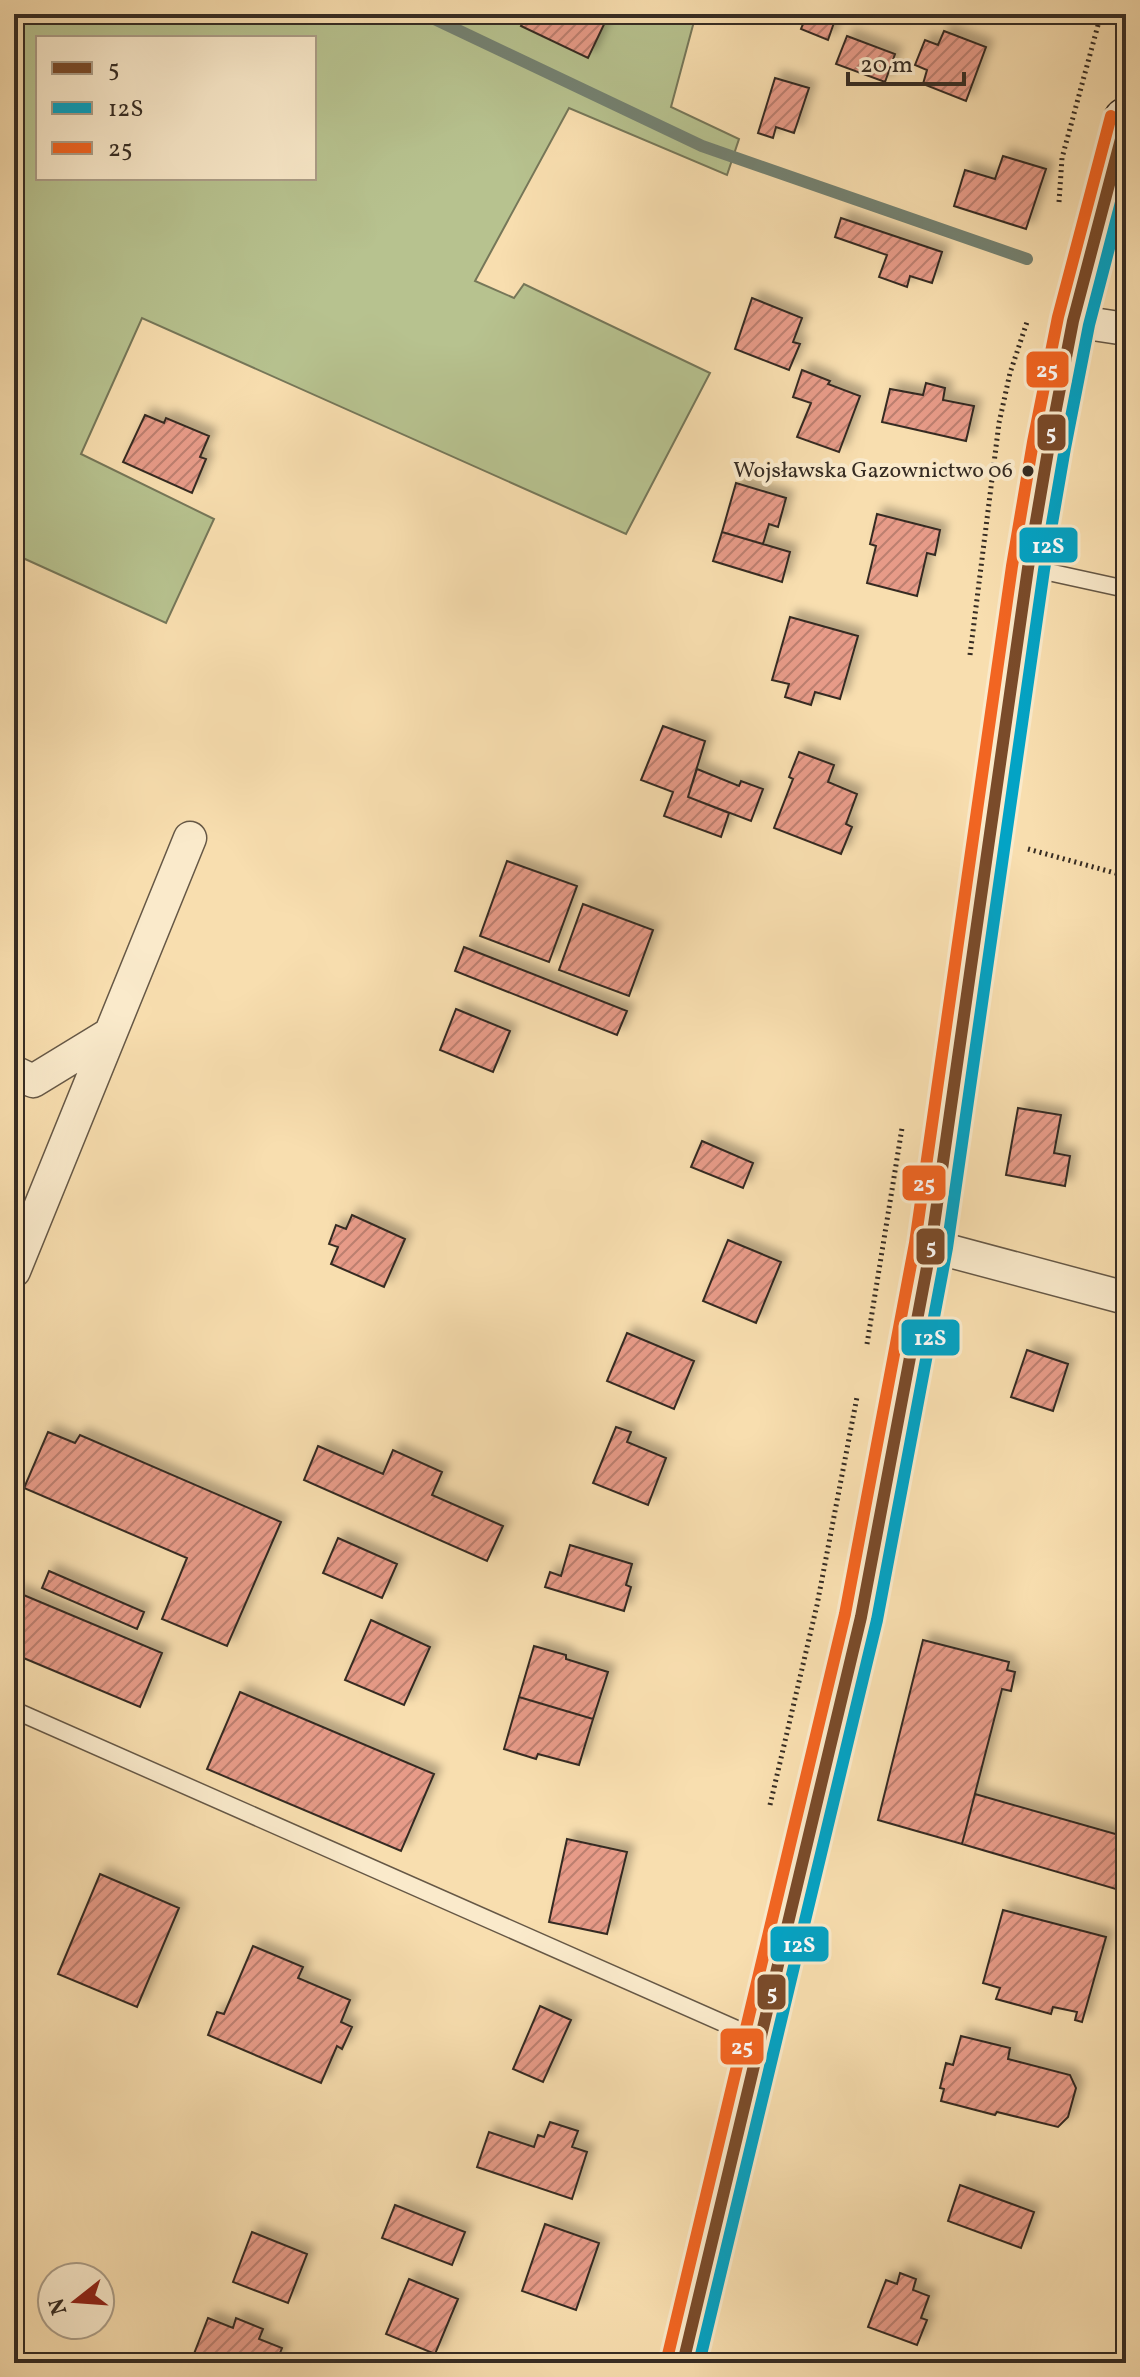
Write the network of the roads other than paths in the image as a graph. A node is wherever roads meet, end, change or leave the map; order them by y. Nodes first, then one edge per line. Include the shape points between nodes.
1 (1126, 120) edge
2 (1073, 321) junction
3 (1126, 329) edge
4 (1028, 568) junction
5 (1126, 589) edge
6 (190, 838) dead end
7 (110, 1034) junction
8 (14, 1072) edge
9 (931, 1246) junction
10 (14, 1271) edge
11 (1126, 1298) edge
12 (14, 1710) edge
13 (759, 2038) junction
14 (683, 2363) edge

1 - 2 street
2 - 3 street
2 - 4 street
4 - 5 lane
4 - 9 street
6 - 7 street
7 - 8 street via 33,1081
7 - 10 street
9 - 11 street
9 - 13 street via 861,1617
12 - 13 lane
13 - 14 street

